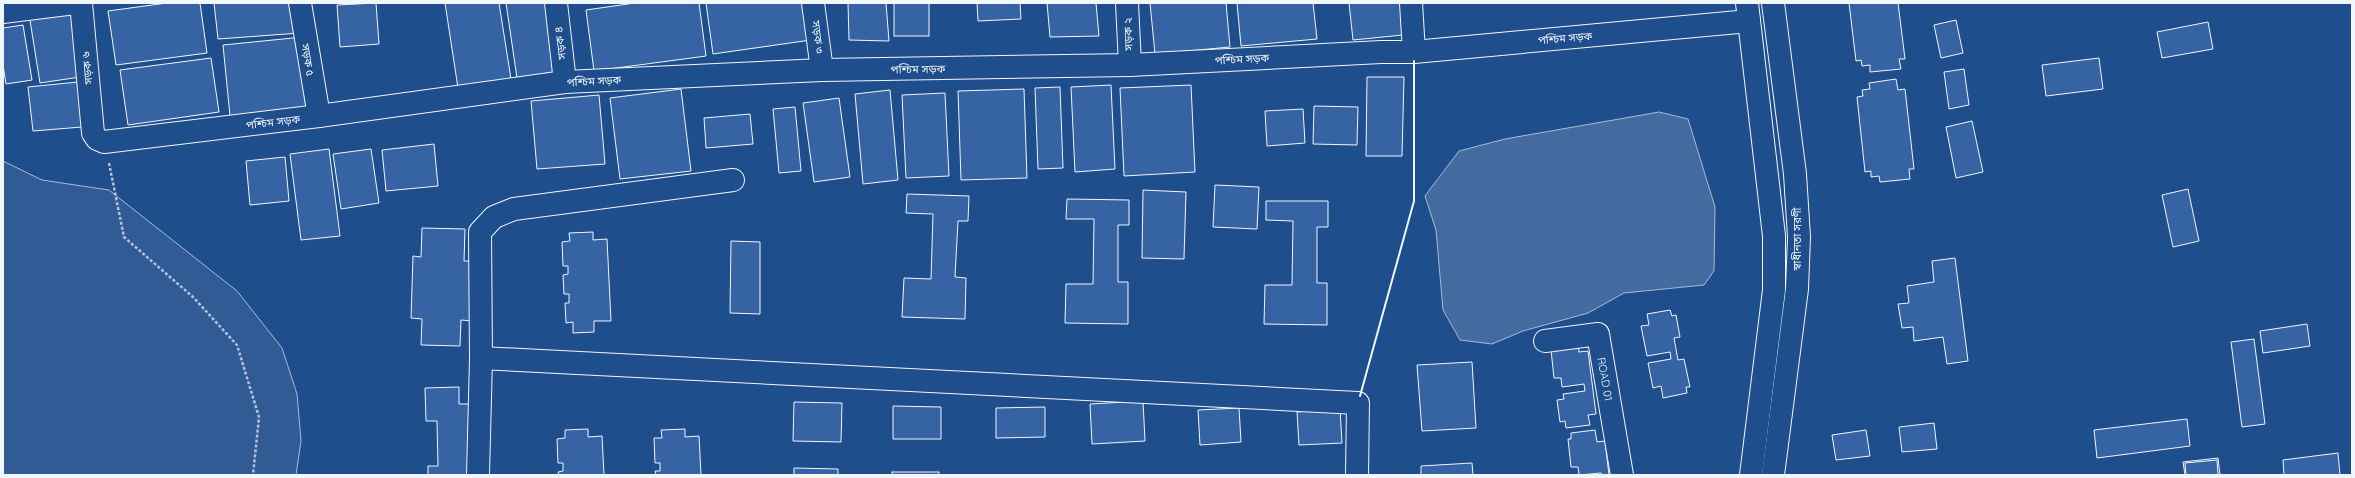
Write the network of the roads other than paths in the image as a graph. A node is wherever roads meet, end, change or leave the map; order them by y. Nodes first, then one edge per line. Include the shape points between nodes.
1 (75, 3) edge
2 (81, 3) edge
3 (300, 3) edge
4 (556, 3) edge
5 (813, 3) edge
6 (1127, 3) edge
7 (1411, 3) edge
8 (1773, 3) edge
9 (3, 12) edge
10 (1748, 12) edge
11 (1414, 52) junction
12 (1130, 65) junction
13 (822, 70) junction
14 (565, 82) junction
15 (318, 116) junction
16 (99, 137) joint
17 (733, 180) dead end
18 (1546, 341) dead end
19 (481, 358) junction
20 (478, 475) edge
21 (1357, 475) edge
22 (1622, 475) edge
23 (1751, 475) edge
24 (1773, 475) edge

1 - 9 street
2 - 16 street, সড়ক ৬
3 - 15 street, সড়ক ৫
4 - 14 street, সড়ক ৪
5 - 13 street, সড়ক ৩
6 - 12 street, সড়ক ২
7 - 11 street
8 - 24 street, স্বাধীনতা সরণী via 1796,174 1800,237 1797,289
10 - 11 street, পশ্চিম সড়ক
10 - 23 street, স্বাধীনতা সরণী via 1774,236 1774,290
11 - 12 street, পশ্চিম সড়ক
12 - 13 street, পশ্চিম সড়ক
13 - 14 street, পশ্চিম সড়ক
14 - 15 street, পশ্চিম সড়ক
15 - 16 street, পশ্চিম সড়ক
17 - 19 street via 514,209 494,217 480,232
18 - 22 street, ROAD 01 via 1598,334
19 - 20 street
19 - 21 street via 1358,403

